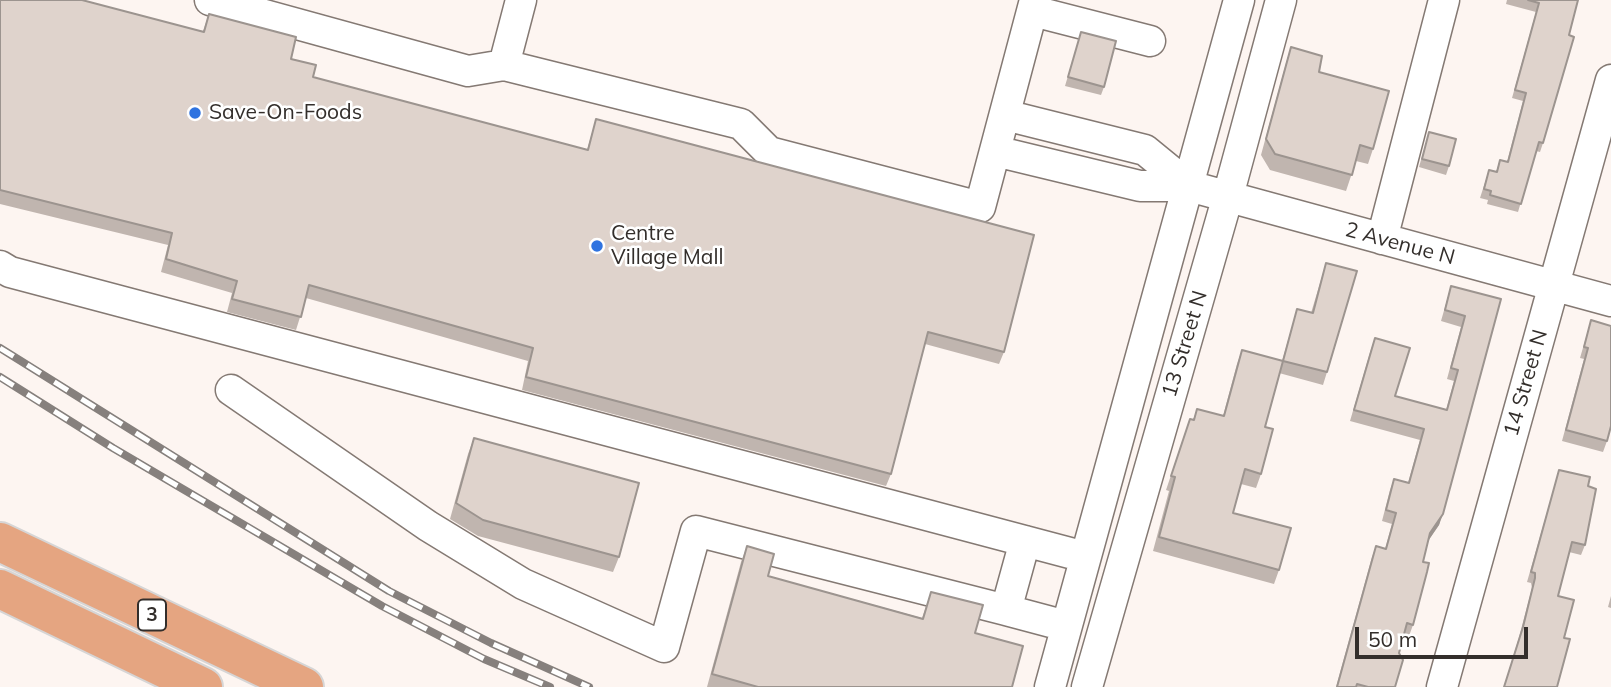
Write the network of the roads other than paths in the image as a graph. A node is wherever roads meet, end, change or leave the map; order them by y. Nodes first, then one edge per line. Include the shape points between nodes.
1 (210, 0) edge
2 (521, 0) edge
3 (1281, 0) edge
4 (1444, 0) edge
5 (1237, 1) edge
6 (1034, 5) edge
7 (1150, 41) dead end
8 (504, 65) junction
9 (1611, 80) edge
10 (1005, 115) junction
11 (995, 151) junction
12 (1189, 186) junction
13 (1228, 196) junction
14 (1382, 239) junction
15 (0, 266) edge
16 (1553, 286) junction
17 (1611, 301) edge
18 (231, 390) dead end
19 (1025, 541) junction
20 (0, 542) edge
21 (1085, 557) junction
22 (0, 589) edge
23 (1006, 610) junction
24 (1066, 626) junction
25 (203, 687) edge
26 (304, 687) edge
27 (1050, 687) edge
28 (1087, 687) edge
29 (1441, 687) edge

1 - 8 street via 468,71
2 - 8 street
3 - 13 street, 13 Street N
4 - 14 street
5 - 12 street, 13 Street N
6 - 7 street
6 - 10 street
8 - 11 street via 741,124 769,152 980,207
9 - 16 street, 14 Street N
10 - 11 street
10 - 12 street via 1145,150
11 - 12 street via 1140,186
12 - 13 street, 2 Avenue N
12 - 21 street, 13 Street N
13 - 14 street, 2 Avenue N
13 - 28 street, 13 Street N
14 - 16 street, 2 Avenue N
15 - 19 street
16 - 17 street, 2 Avenue N
16 - 29 street, 14 Street N
18 - 23 street via 428,526 523,584 664,647 696,531
19 - 21 street
19 - 23 street
20 - 26 highway, 3
21 - 24 street, 13 Street N
22 - 25 highway, 3
23 - 24 street
24 - 27 street, 13 Street N

